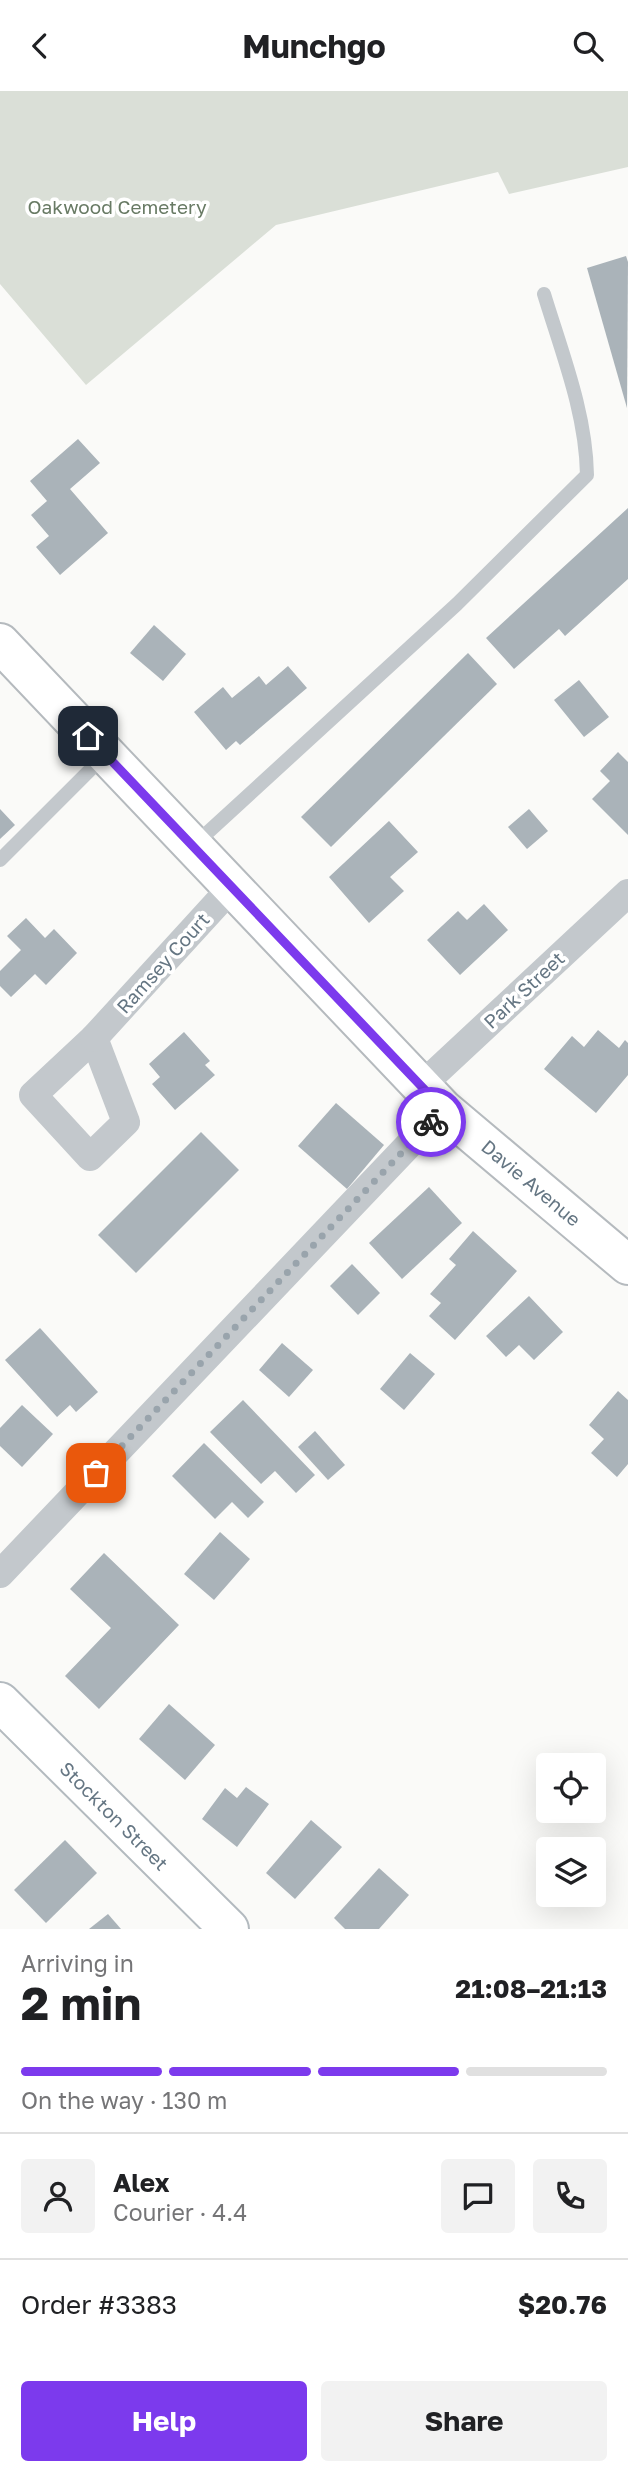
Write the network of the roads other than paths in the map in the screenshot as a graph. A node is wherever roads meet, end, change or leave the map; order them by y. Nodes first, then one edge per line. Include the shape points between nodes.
1 (544, 294) dead end
2 (0, 643) edge
3 (106, 754) junction
4 (193, 846) junction
5 (0, 860) edge
6 (232, 887) junction
7 (628, 893) edge
8 (94, 1038) dead end
9 (432, 1098) junction
10 (628, 1265) edge
11 (0, 1574) edge
12 (0, 1702) edge
13 (229, 1929) edge

1 - 4 lane via 578,406 587,475 457,604
2 - 3 main road, Davie Avenue
3 - 4 main road, Davie Avenue
3 - 5 lane
4 - 6 main road, Davie Avenue
6 - 8 street, Ramsey Court
6 - 9 main road, Davie Avenue
7 - 9 street, Park Street
9 - 10 main road, Davie Avenue
9 - 11 street, Park Street
12 - 13 main road, Stockton Street

